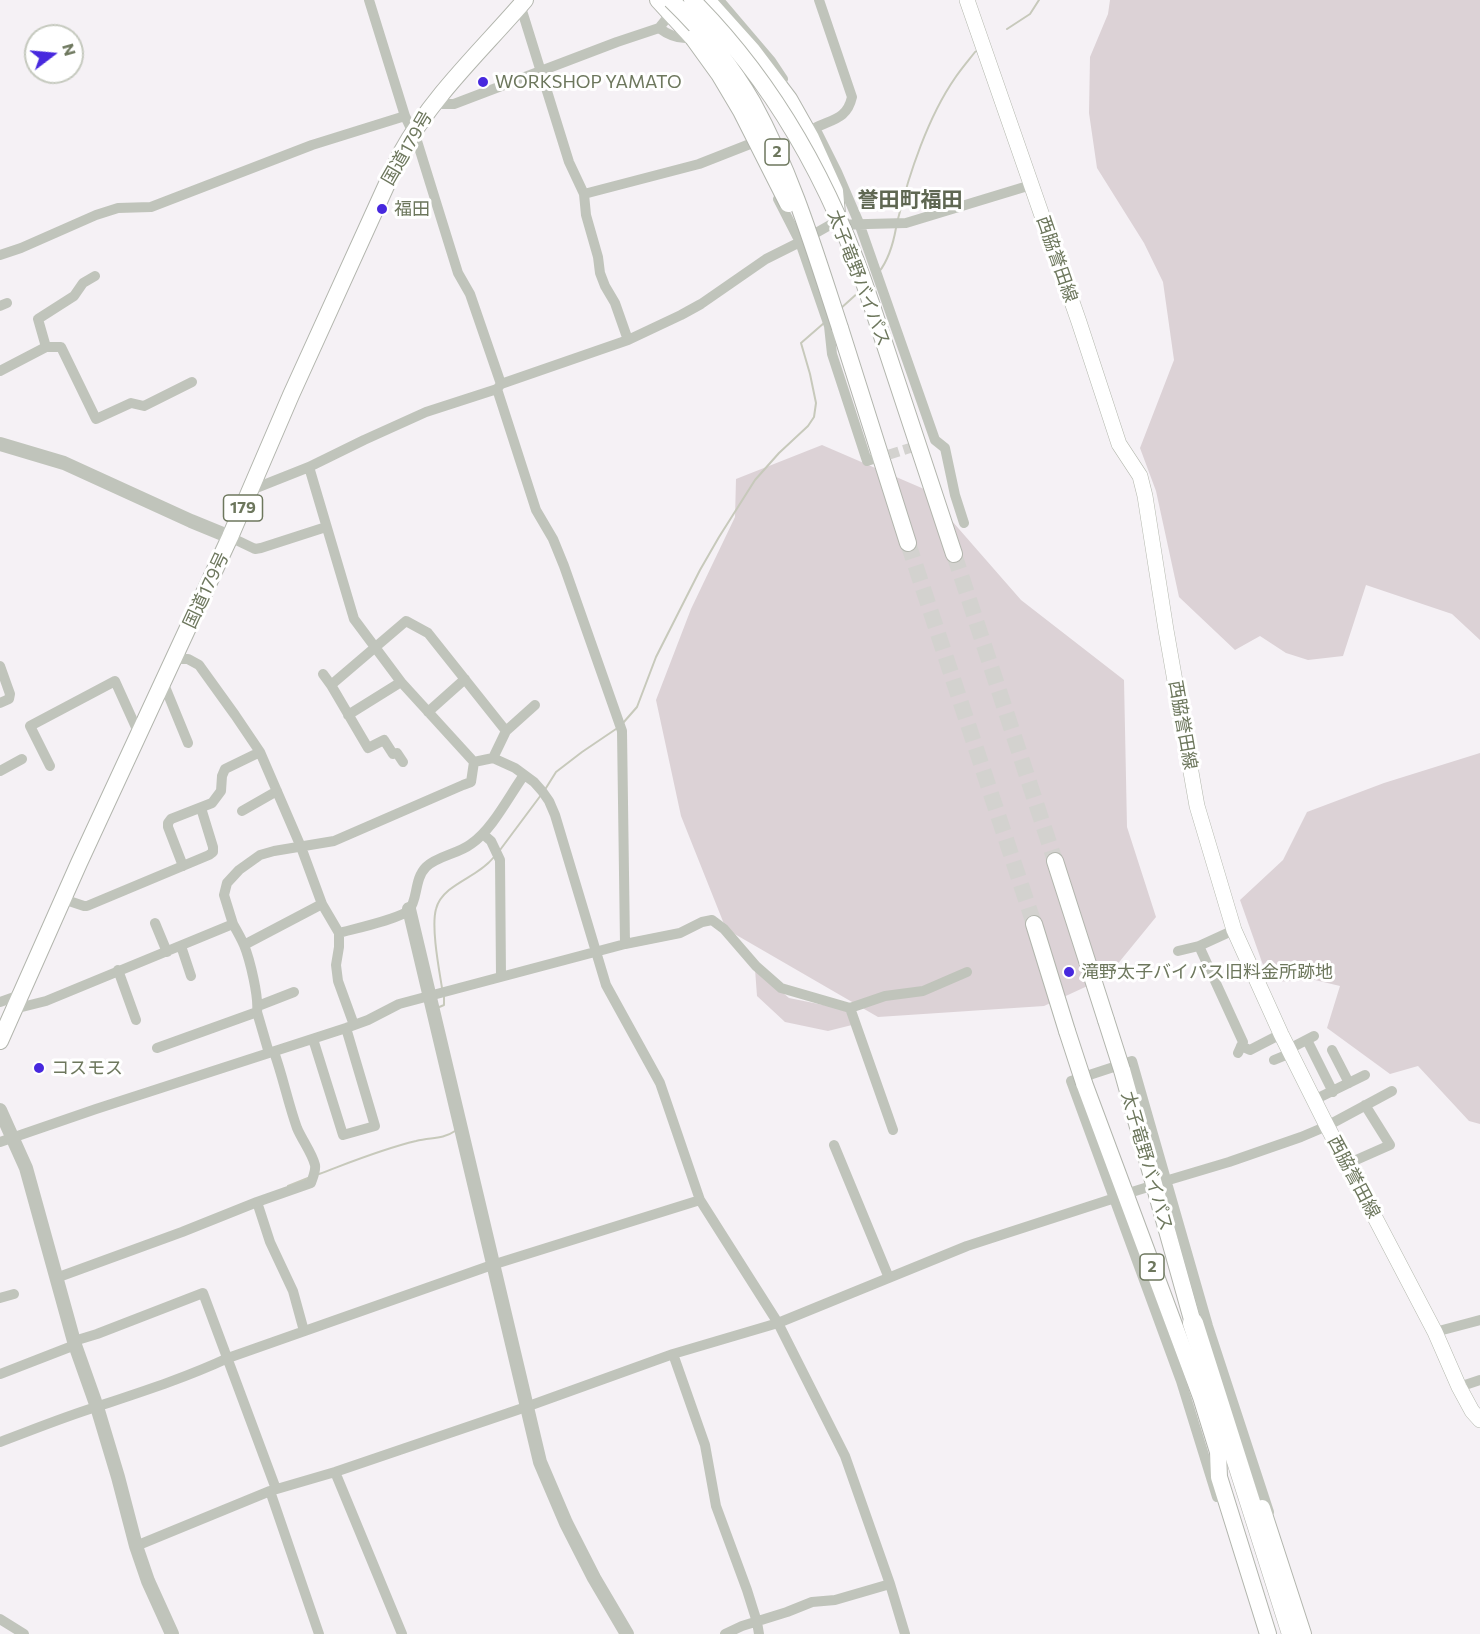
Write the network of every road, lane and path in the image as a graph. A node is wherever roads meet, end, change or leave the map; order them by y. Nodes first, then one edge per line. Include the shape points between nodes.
1 (369, 0) edge
2 (647, 0) edge
3 (658, 0) edge
4 (671, 0) edge
5 (692, 0) edge
6 (707, 0) edge
7 (819, 0) edge
8 (967, 0) edge
9 (522, 2) edge
10 (724, 5) edge
11 (667, 18) junction
12 (659, 28) junction
13 (689, 38) junction
14 (541, 70) junction
15 (435, 100) junction
16 (405, 116) junction
17 (814, 128) junction
18 (412, 132) junction
19 (750, 144) junction
20 (1031, 185) junction
21 (584, 194) junction
22 (837, 215) junction
23 (859, 223) junction
24 (800, 243) junction
25 (0, 255) edge
26 (95, 276) dead end
27 (826, 283) junction
28 (628, 340) junction
29 (46, 347) junction
30 (0, 371) edge
31 (192, 382) dead end
32 (499, 386) junction
33 (0, 444) edge
34 (870, 460) dead end
35 (309, 467) junction
36 (251, 490) junction
37 (964, 523) dead end
38 (326, 527) junction
39 (230, 537) junction
40 (908, 543) tunnel mouth
41 (954, 554) tunnel mouth
42 (375, 648) junction
43 (173, 659) junction
44 (0, 666) edge
45 (323, 674) dead end
46 (465, 680) junction
47 (163, 682) junction
48 (401, 682) junction
49 (331, 685) junction
50 (0, 703) edge
51 (535, 705) dead end
52 (428, 712) junction
53 (348, 715) junction
54 (506, 731) junction
55 (139, 734) junction
56 (188, 742) dead end
57 (260, 753) junction
58 (493, 758) junction
59 (22, 759) dead end
60 (403, 762) dead end
61 (474, 762) junction
62 (50, 766) dead end
63 (0, 771) edge
64 (524, 775) junction
65 (277, 791) junction
66 (201, 808) junction
67 (242, 811) dead end
68 (484, 835) junction
69 (301, 847) junction
70 (1054, 861) tunnel mouth
71 (183, 866) junction
72 (63, 898) junction
73 (322, 904) junction
74 (409, 909) junction
75 (155, 923) dead end
76 (233, 924) junction
77 (1034, 924) tunnel mouth
78 (1234, 930) junction
79 (339, 933) junction
80 (625, 944) junction
81 (244, 945) junction
82 (181, 946) junction
83 (1199, 946) junction
84 (1178, 951) dead end
85 (167, 952) junction
86 (596, 952) junction
87 (118, 970) junction
88 (967, 972) dead end
89 (191, 976) dead end
90 (501, 977) junction
91 (294, 992) dead end
92 (429, 996) junction
93 (11, 1002) edge
94 (850, 1008) junction
95 (257, 1009) junction
96 (136, 1020) dead end
97 (350, 1026) junction
98 (1281, 1034) junction
99 (313, 1039) junction
100 (0, 1041) edge
101 (158, 1048) dead end
102 (1332, 1050) dead end
103 (1290, 1051) junction
104 (272, 1053) junction
105 (1274, 1060) dead end
106 (1365, 1075) dead end
107 (1350, 1083) junction
108 (1392, 1091) dead end
109 (1333, 1092) junction
110 (1314, 1100) junction
111 (1365, 1104) junction
112 (0, 1110) edge
113 (1327, 1126) junction
114 (892, 1130) dead end
115 (6, 1140) edge
116 (834, 1145) dead end
117 (1347, 1164) junction
118 (1164, 1181) junction
119 (1148, 1187) dead end
120 (1132, 1192) dead end
121 (1115, 1198) junction
122 (700, 1200) junction
123 (257, 1202) junction
124 (492, 1265) junction
125 (56, 1278) junction
126 (889, 1278) junction
127 (14, 1294) dead end
128 (0, 1298) edge
129 (1480, 1320) edge
130 (778, 1323) junction
131 (1193, 1323) joint
132 (304, 1331) junction
133 (1436, 1332) junction
134 (75, 1343) junction
135 (673, 1354) junction
136 (228, 1358) junction
137 (0, 1374) edge
138 (1480, 1380) edge
139 (1459, 1387) junction
140 (97, 1407) junction
141 (526, 1407) junction
142 (1480, 1420) edge
143 (0, 1442) edge
144 (1218, 1452) joint
145 (335, 1472) junction
146 (1233, 1472) junction
147 (273, 1490) junction
148 (136, 1546) junction
149 (890, 1584) junction
150 (0, 1619) edge
151 (757, 1622) junction
152 (1262, 1626) edge
153 (24, 1634) edge
154 (172, 1634) edge
155 (319, 1634) edge
156 (402, 1634) edge
157 (627, 1634) edge
158 (725, 1634) edge
159 (759, 1634) edge
160 (904, 1634) edge
161 (1268, 1634) edge
162 (1279, 1634) edge
163 (1292, 1634) edge
164 (1303, 1634) edge
165 (1310, 1634) edge

1 - 16 street
2 - 11 street
3 - 13 highway
4 - 27 highway, 太子竜野バイパス / 2, bridge via 702,32 752,102 786,173
5 - 22 highway, 太子竜野バイパス / 2, bridge via 768,91
6 - 10 highway
7 - 17 street via 852,97 844,114
8 - 20 main road, 西脇誉田線
9 - 14 street
9 - 15 highway, 国道179号 / 179
10 - 17 street via 771,60
10 - 22 highway via 811,138 835,191
11 - 12 street
11 - 13 street
12 - 13 street via 679,38
12 - 14 street
13 - 19 street
13 - 27 highway, bridge via 719,74 741,111
14 - 15 street via 454,104
14 - 21 street via 569,162
15 - 18 highway, 国道179号 / 179
16 - 18 street
16 - 25 street via 312,145 151,207 118,208 96,215
17 - 23 street
18 - 32 street
18 - 36 highway, 国道179号 / 179
19 - 21 street via 699,164
19 - 24 street
20 - 23 street via 906,223
20 - 78 main road, 西脇誉田線 via 1119,444 1140,476 1197,806
21 - 28 street via 600,273
22 - 41 highway, 太子竜野バイパス / 2, bridge via 859,266
23 - 24 street via 830,225
23 - 37 street via 931,441 945,448
24 - 28 street via 766,259 701,304
24 - 34 street via 829,326 832,354
26 - 29 street via 38,320
27 - 40 highway, 太子竜野バイパス / 2, bridge
28 - 32 street
29 - 30 street
29 - 31 street via 61,347 96,419 131,403 144,406
32 - 35 street via 426,412
32 - 80 street via 536,510 564,566 622,731
33 - 39 street via 64,463
35 - 36 street
35 - 38 street
36 - 39 highway, 国道179号 / 179
38 - 39 street via 255,549
38 - 42 street via 354,619
39 - 43 highway, 国道179号 / 179
42 - 46 street via 406,621 428,633
42 - 48 street
42 - 49 street
43 - 47 highway, 国道179号 / 179
43 - 57 street via 188,659 199,665
44 - 50 street via 10,694 9,699
45 - 49 street
46 - 52 street
46 - 54 street
47 - 55 highway, 国道179号 / 179
47 - 56 street
48 - 52 street
48 - 53 street
49 - 53 street
51 - 54 street
52 - 61 street
53 - 60 street via 368,748 384,740
54 - 58 street
55 - 62 street via 115,681 30,726
55 - 72 highway, 国道179号 / 179
57 - 65 street
57 - 66 street via 225,769 219,795
58 - 61 street
58 - 64 street
59 - 63 street
61 - 69 street via 471,782 334,841
64 - 68 street
64 - 86 street via 549,801 555,815
65 - 67 street
65 - 69 street
66 - 71 street via 213,852
66 - 71 street via 168,823
68 - 74 street via 425,868
68 - 90 street via 500,860
69 - 73 street
69 - 76 street via 260,855 227,883 224,895
70 - 131 highway, 太子竜野バイパス / 2, bridge via 1122,1070
71 - 72 street via 87,906
72 - 93 highway, 国道179号 / 179
73 - 79 street
73 - 81 street
74 - 79 street
74 - 92 street
75 - 85 street
76 - 81 street
76 - 82 street
77 - 144 highway, 太子竜野バイパス / 2, bridge via 1084,1083
78 - 83 street
78 - 98 main road, 西脇誉田線
79 - 97 street via 336,965
80 - 86 street
80 - 94 street via 680,933 712,920 781,988
81 - 95 street
82 - 85 street
82 - 89 street
83 - 84 street
83 - 98 street via 1243,1042 1240,1049 1250,1050
85 - 87 street
86 - 90 street
86 - 122 street via 606,985 660,1083
87 - 93 street via 46,1001
87 - 96 street
88 - 94 street via 923,991 885,996
90 - 92 street
91 - 95 street
92 - 97 street via 399,1004
92 - 124 street
93 - 100 highway, 国道179号 / 179
94 - 114 street
95 - 101 street
95 - 104 street
97 - 99 street
97 - 99 street via 375,1126 343,1135
98 - 103 main road, 西脇誉田線
99 - 104 street
102 - 107 street
103 - 105 street
103 - 109 street via 1311,1038
103 - 110 main road, 西脇誉田線
104 - 115 street
104 - 123 street via 316,1169 311,1183
106 - 107 street
107 - 109 street
108 - 111 street
109 - 110 street
110 - 113 main road, 西脇誉田線
111 - 113 street
111 - 117 street via 1390,1144
112 - 115 street
113 - 117 main road, 西脇誉田線
113 - 118 street
115 - 125 street via 26,1168
116 - 126 street
117 - 133 main road, 西脇誉田線
118 - 121 street via 1132,1061 1071,1081
118 - 165 street
119 - 120 street
121 - 126 street via 968,1246
121 - 152 street
122 - 124 street
122 - 130 street
123 - 125 street
123 - 132 street
124 - 132 street
124 - 141 street
125 - 134 street
126 - 130 street
127 - 128 street
129 - 133 street
130 - 135 street
130 - 149 street via 845,1456
131 - 146 highway, 太子竜野バイパス / 2
132 - 136 street
133 - 139 main road, 西脇誉田線
134 - 136 street via 203,1293
134 - 137 street
134 - 140 street
135 - 141 street
135 - 151 street via 705,1445 716,1506
136 - 140 street
136 - 147 street
138 - 139 street
139 - 142 main road, 西脇誉田線
140 - 143 street
140 - 148 street
141 - 145 street
141 - 157 street via 540,1462 566,1523
144 - 146 highway, 太子竜野バイパス / 2
145 - 147 street
145 - 156 street
146 - 152 highway
146 - 162 highway, 太子竜野バイパス / 2
146 - 163 highway, 太子竜野バイパス / 2
146 - 164 highway
147 - 148 street
147 - 155 street
148 - 154 street
149 - 151 street via 835,1600 812,1602
149 - 160 street
150 - 153 street
151 - 158 street
151 - 159 street
152 - 161 highway

